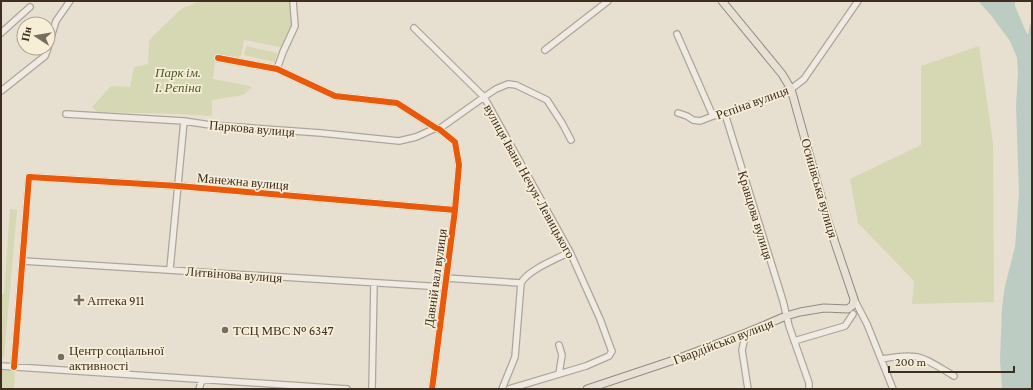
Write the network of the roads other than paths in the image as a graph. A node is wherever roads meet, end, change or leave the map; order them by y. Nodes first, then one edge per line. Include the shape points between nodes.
1 (70, 1) edge
2 (293, 1) edge
3 (608, 1) edge
4 (722, 1) edge
5 (858, 1) edge
6 (30, 7) dead end
7 (56, 21) edge
8 (414, 28) dead end
9 (1, 33) edge
10 (677, 34) dead end
11 (545, 50) dead end
12 (45, 56) edge
13 (218, 58) dead end
14 (277, 69) junction
15 (791, 89) junction
16 (1, 91) edge
17 (484, 97) junction
18 (678, 113) dead end
19 (66, 114) dead end
20 (725, 114) junction
21 (713, 116) junction
22 (184, 121) junction
23 (437, 128) junction
24 (571, 140) dead end
25 (178, 186) junction
26 (455, 210) junction
27 (570, 252) junction
28 (23, 261) junction
29 (170, 269) junction
30 (446, 278) junction
31 (374, 283) junction
32 (521, 283) junction
33 (444, 287) junction
34 (854, 299) junction
35 (845, 309) junction
36 (853, 314) junction
37 (786, 316) junction
38 (867, 324) junction
39 (746, 333) junction
40 (794, 341) junction
41 (559, 345) dead end
42 (882, 359) junction
43 (1, 366) edge
44 (14, 366) junction
45 (559, 374) junction
46 (954, 376) dead end
47 (202, 380) junction
48 (200, 389) edge
49 (347, 389) edge
50 (372, 389) edge
51 (432, 389) edge
52 (502, 389) edge
53 (509, 389) edge
54 (587, 389) edge
55 (748, 389) edge
56 (809, 389) edge
57 (893, 389) edge

1 - 7 street
2 - 14 street via 295,26
3 - 11 street
4 - 15 main road, Осинівська вулиця via 778,69
5 - 15 street, Рєпіна вулиця via 804,79
6 - 9 street
8 - 17 street, вулиця Івана Нечуя-Левицького
10 - 21 street
12 - 16 street
13 - 14 street, Давній вал вулиця
14 - 23 street, Давній вал вулиця via 335,96 397,103
15 - 20 street, Рєпіна вулиця
15 - 34 main road, Осинівська вулиця via 828,222
17 - 23 street, Паркова вулиця
17 - 24 street, Паркова вулиця via 508,84 516,85 547,100
17 - 27 street, вулиця Івана Нечуя-Левицького
18 - 21 street, Рєпіна вулиця via 698,122
19 - 22 street, Паркова вулиця
20 - 21 street, Рєпіна вулиця
20 - 37 street, Кравцова вулиця
22 - 23 street, Паркова вулиця via 399,141
22 - 25 street
23 - 26 street, Давній вал вулиця via 455,142 459,165
25 - 26 street, Манежна вулиця
25 - 28 street, Манежна вулиця via 29,176
25 - 29 street
26 - 30 street, Давній вал вулиця
27 - 32 street via 530,273
27 - 45 street, вулиця Івана Нечуя-Левицького via 612,351 609,356 586,366
28 - 29 street, Литвінова вулиця
28 - 44 street
29 - 31 street, Литвінова вулиця
30 - 32 street
30 - 33 street, Давній вал вулиця
31 - 33 street, Литвінова вулиця
31 - 50 street
32 - 52 street via 515,357
33 - 51 street, Давній вал вулиця
34 - 35 main road via 851,308
34 - 38 street, Осинівська вулиця
35 - 36 street
35 - 37 main road, Гвардійська вулиця via 824,308
36 - 38 street
36 - 40 street via 845,326
37 - 39 main road, Гвардійська вулиця
37 - 40 street, Кравцова вулиця
38 - 42 street, Осинівська вулиця
39 - 54 main road, Гвардійська вулиця
39 - 55 street via 742,350
40 - 56 street, Кравцова вулиця
41 - 45 street via 562,355
42 - 46 street via 901,355 920,356
42 - 57 street, Осинівська вулиця
43 - 44 street
44 - 47 street
45 - 53 street
47 - 48 street
47 - 49 street

